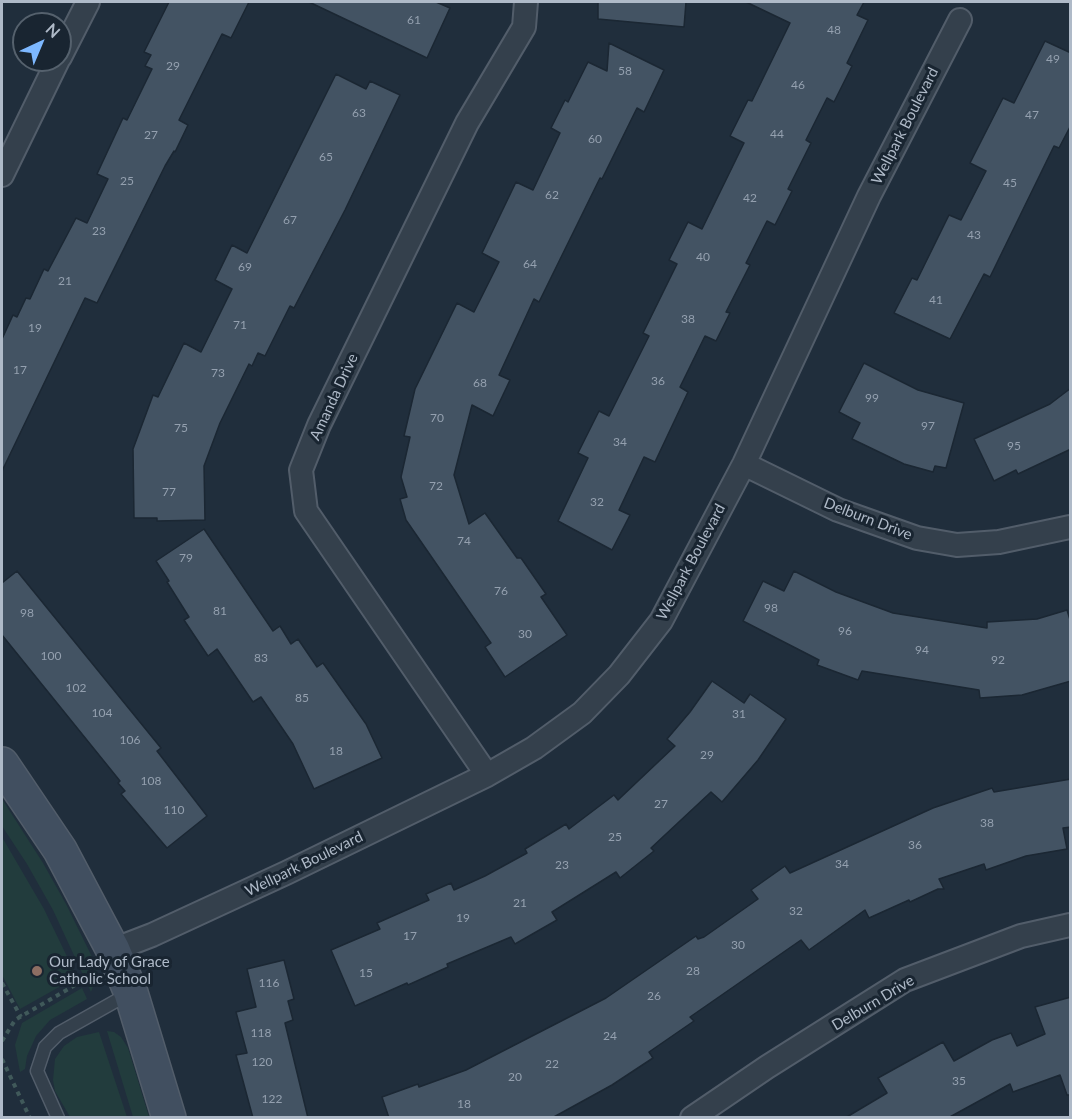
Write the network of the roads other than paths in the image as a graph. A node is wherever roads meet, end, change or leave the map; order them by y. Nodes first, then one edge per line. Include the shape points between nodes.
1 (88, 2) edge
2 (526, 2) edge
3 (960, 20) dead end
4 (72, 33) edge
5 (52, 72) edge
6 (2, 175) edge
7 (744, 464) junction
8 (1071, 527) edge
9 (2, 764) edge
10 (487, 775) junction
11 (1071, 925) edge
12 (113, 950) junction
13 (131, 993) junction
14 (58, 1118) edge
15 (169, 1118) edge
16 (692, 1118) edge

1 - 4 street
2 - 10 street, Amanda Drive via 524,27 467,123 319,425 301,470 306,510
3 - 7 street, Wellpark Boulevard via 869,196
5 - 6 street
7 - 8 street, Delburn Drive via 838,510 917,538 957,545 999,542
7 - 10 street, Wellpark Boulevard via 661,621 619,675 582,713 534,748
9 - 12 street via 60,850
10 - 12 street, Wellpark Boulevard via 286,873
11 - 16 street, Delburn Drive via 1021,936 905,981
12 - 13 street
13 - 14 lane via 59,1033 45,1047 37,1071
13 - 15 street

